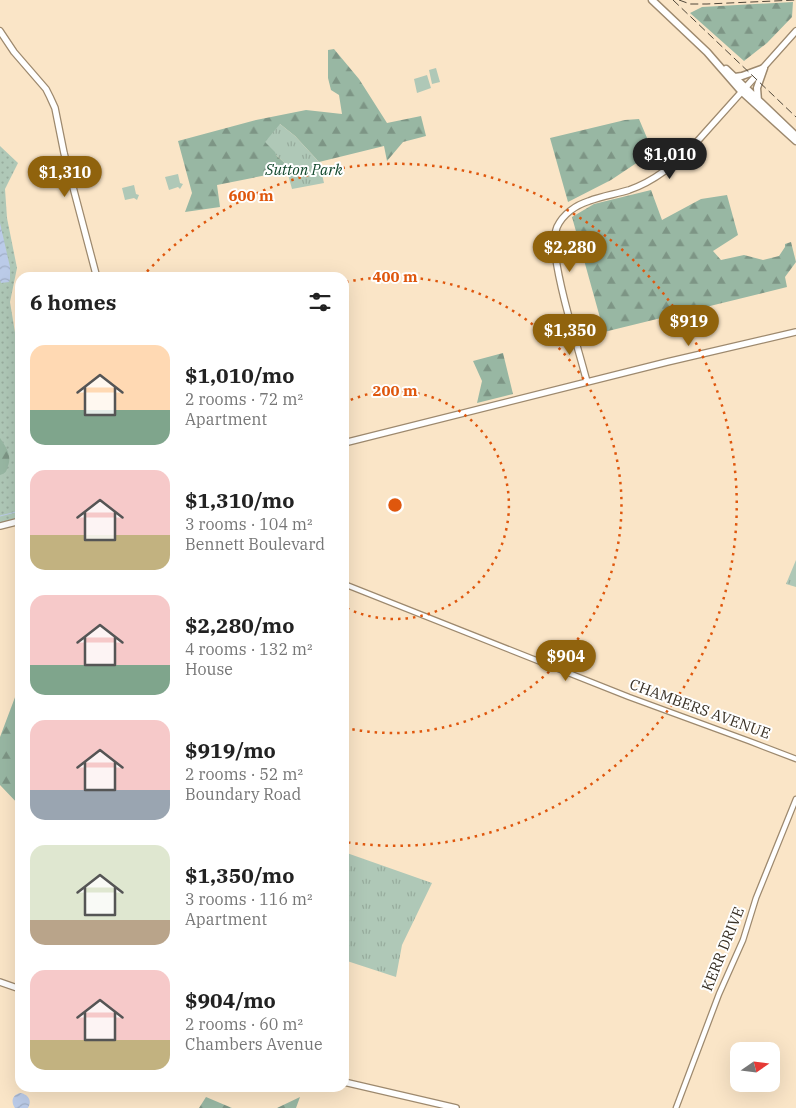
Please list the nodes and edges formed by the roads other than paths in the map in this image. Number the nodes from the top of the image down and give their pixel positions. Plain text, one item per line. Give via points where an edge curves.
1 (652, 0) edge
2 (0, 31) edge
3 (796, 31) edge
4 (707, 52) junction
5 (764, 68) junction
6 (735, 77) junction
7 (743, 89) junction
8 (758, 101) junction
9 (796, 136) edge
10 (796, 141) edge
11 (94, 272) edge
12 (796, 332) edge
13 (587, 382) junction
14 (349, 442) edge
15 (15, 522) edge
16 (0, 526) edge
17 (349, 586) edge
18 (796, 759) edge
19 (796, 799) edge
20 (0, 982) edge
21 (15, 988) edge
22 (349, 1083) edge
23 (456, 1108) edge
24 (676, 1108) edge

1 - 4 highway
2 - 11 main road via 50,97
3 - 5 main road
4 - 6 highway
4 - 7 highway
5 - 6 highway
5 - 7 main road
5 - 8 highway via 757,88
6 - 7 highway
7 - 8 highway
7 - 10 highway
7 - 13 main road via 694,145 666,170 639,186 578,205 558,226 555,252
8 - 9 highway
12 - 13 main road
13 - 14 main road
15 - 16 main road
17 - 18 street, CHAMBERS AVENUE
19 - 24 street, KERR DRIVE
20 - 21 main road
22 - 23 main road

